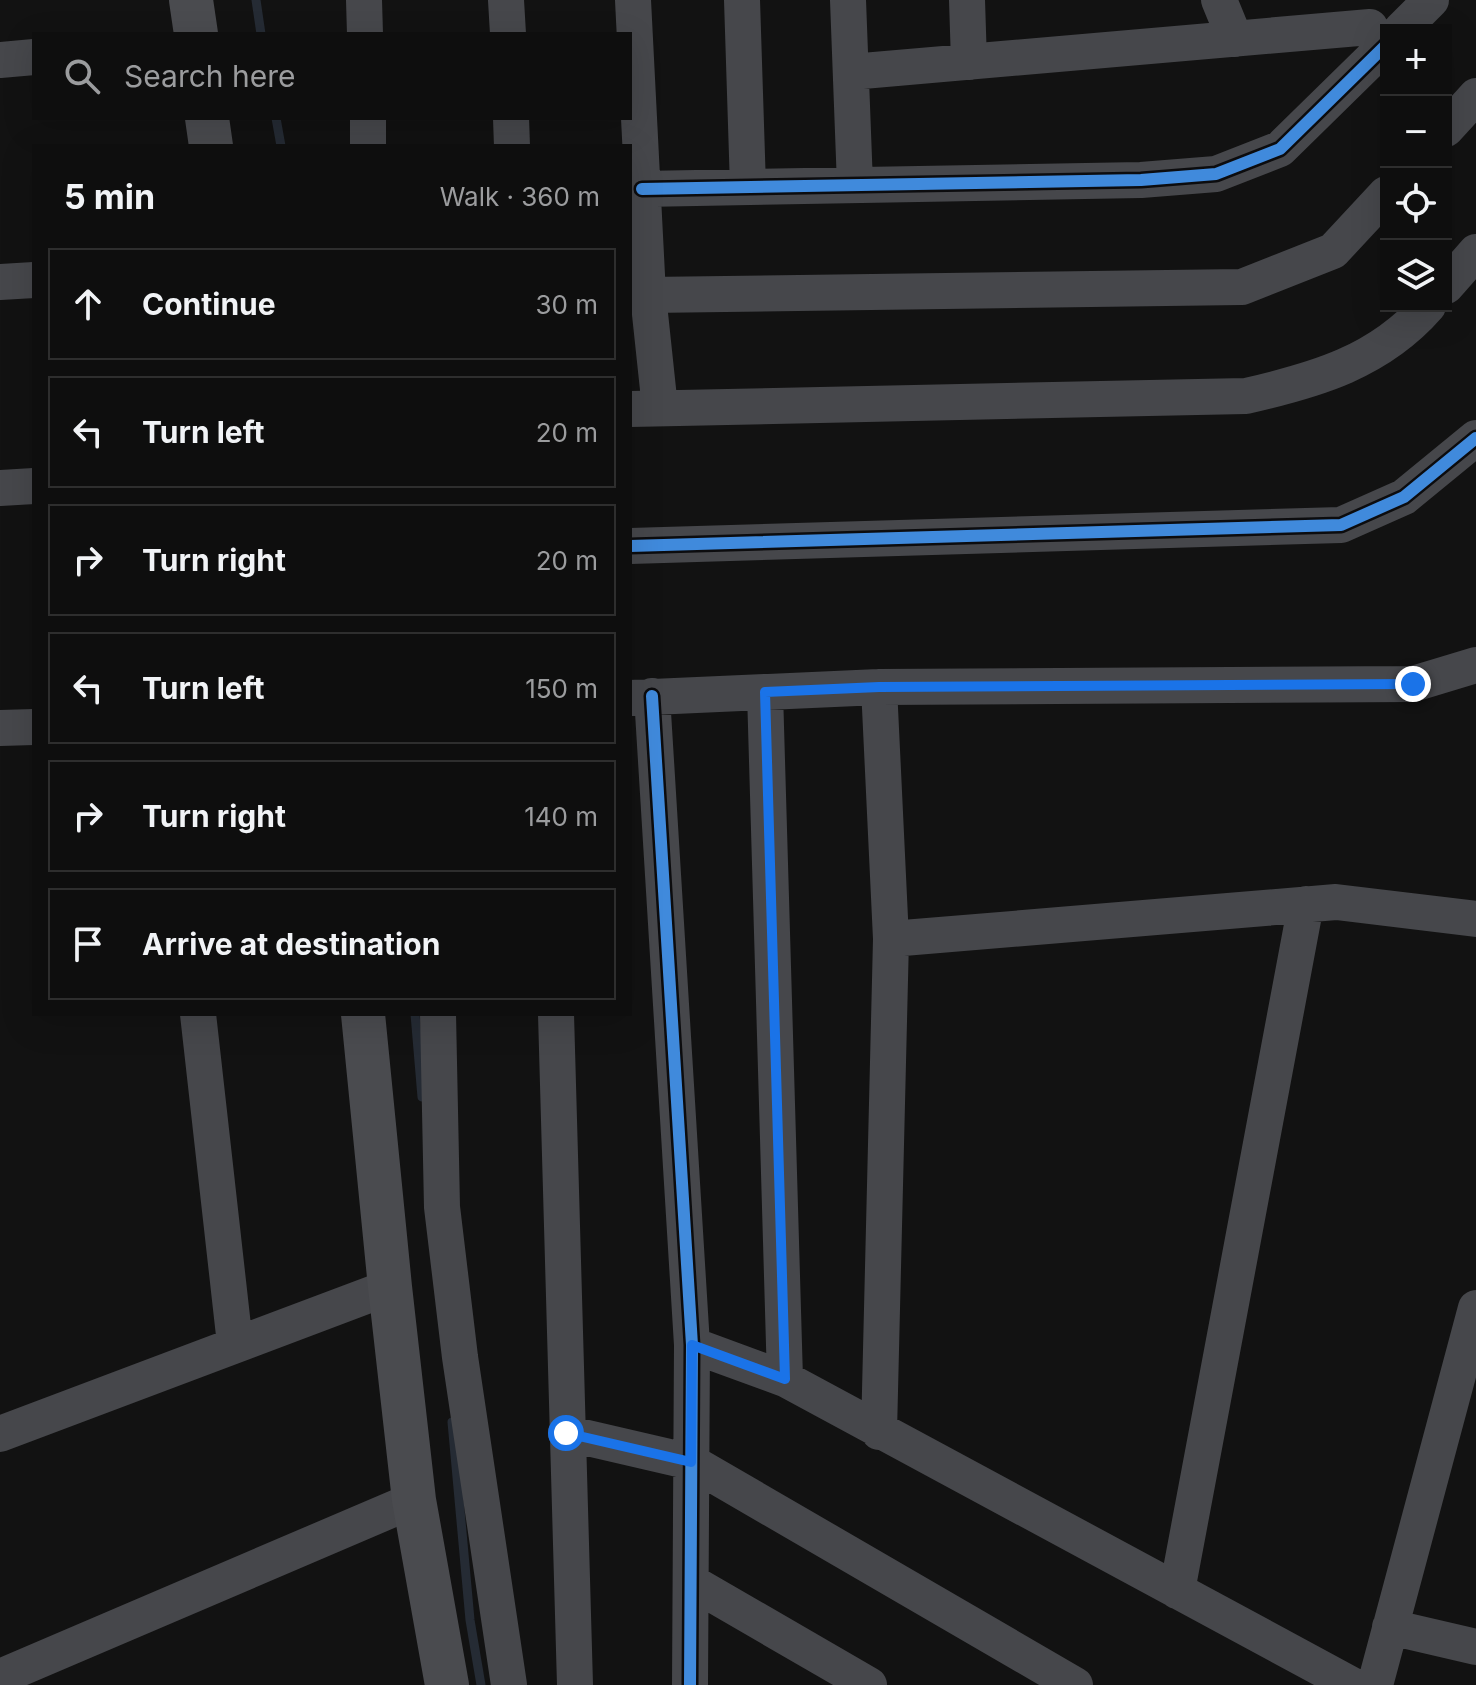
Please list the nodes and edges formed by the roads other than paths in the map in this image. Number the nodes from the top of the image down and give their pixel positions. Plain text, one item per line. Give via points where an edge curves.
1 (191, 0) edge
2 (364, 0) edge
3 (506, 0) edge
4 (633, 0) edge
5 (742, 0) edge
6 (848, 0) edge
7 (967, 0) edge
8 (1219, 0) edge
9 (1431, 0) edge
10 (1379, 30) edge
11 (196, 32) edge
12 (365, 32) edge
13 (508, 32) edge
14 (1235, 39) junction
15 (32, 57) edge
16 (0, 60) edge
17 (969, 62) junction
18 (851, 72) junction
19 (1476, 96) edge
20 (207, 120) edge
21 (368, 120) edge
22 (511, 120) edge
23 (1452, 122) edge
24 (211, 144) edge
25 (368, 144) edge
26 (512, 144) edge
27 (855, 185) junction
28 (748, 187) junction
29 (642, 189) junction
30 (1380, 200) edge
31 (1476, 252) edge
32 (1452, 279) edge
33 (32, 280) edge
34 (0, 282) edge
35 (648, 295) junction
36 (1423, 312) edge
37 (645, 409) edge
38 (1476, 438) edge
39 (32, 486) edge
40 (0, 488) edge
41 (632, 546) edge
42 (1476, 665) edge
43 (879, 687) junction
44 (765, 692) junction
45 (641, 697) edge
46 (32, 727) edge
47 (0, 728) edge
48 (1306, 904) junction
49 (1476, 919) edge
50 (891, 939) junction
51 (198, 1016) edge
52 (363, 1016) edge
53 (438, 1016) edge
54 (556, 1016) edge
55 (390, 1287) junction
56 (1476, 1308) edge
57 (235, 1344) junction
58 (692, 1345) junction
59 (785, 1379) junction
60 (879, 1432) junction
61 (566, 1433) junction
62 (0, 1434) edge
63 (691, 1462) junction
64 (414, 1500) junction
65 (691, 1582) junction
66 (1177, 1591) junction
67 (1390, 1627) junction
68 (1476, 1647) edge
69 (0, 1677) edge
70 (447, 1685) edge
71 (509, 1685) edge
72 (575, 1685) edge
73 (690, 1685) edge
74 (869, 1685) edge
75 (1075, 1685) edge
76 (1352, 1685) edge
77 (1375, 1685) edge

1 - 11 street
2 - 12 street
3 - 13 street
4 - 29 street
5 - 28 street
6 - 18 street
7 - 17 street
8 - 14 street
9 - 10 street
10 - 14 street
10 - 27 street via 1280,149 1216,174
14 - 17 street
15 - 16 street
17 - 18 street
18 - 27 street
19 - 23 street
20 - 24 street
21 - 25 street
22 - 26 street
27 - 28 street
28 - 29 street
29 - 35 street
30 - 35 street via 1333,251 1242,287
31 - 32 street
33 - 34 street
35 - 37 street
36 - 37 street via 1409,328 1364,357 1308,382 1246,396
38 - 41 street via 1404,497 1341,525
39 - 40 street
42 - 43 street via 1413,684
43 - 44 street
43 - 50 street
44 - 45 street
44 - 59 street
45 - 58 street
46 - 47 street
48 - 49 street via 1336,902
48 - 50 street
48 - 66 street
50 - 60 street
51 - 57 street
52 - 55 street
53 - 71 street via 442,1207
54 - 61 street
55 - 57 street
55 - 64 street
56 - 67 street
57 - 62 street
58 - 59 street
58 - 63 street
59 - 60 street
60 - 66 street
61 - 63 street
61 - 72 street
63 - 65 street
63 - 75 street
64 - 69 street
64 - 70 street
65 - 73 street
65 - 74 street
66 - 76 street
67 - 68 street
67 - 77 street

